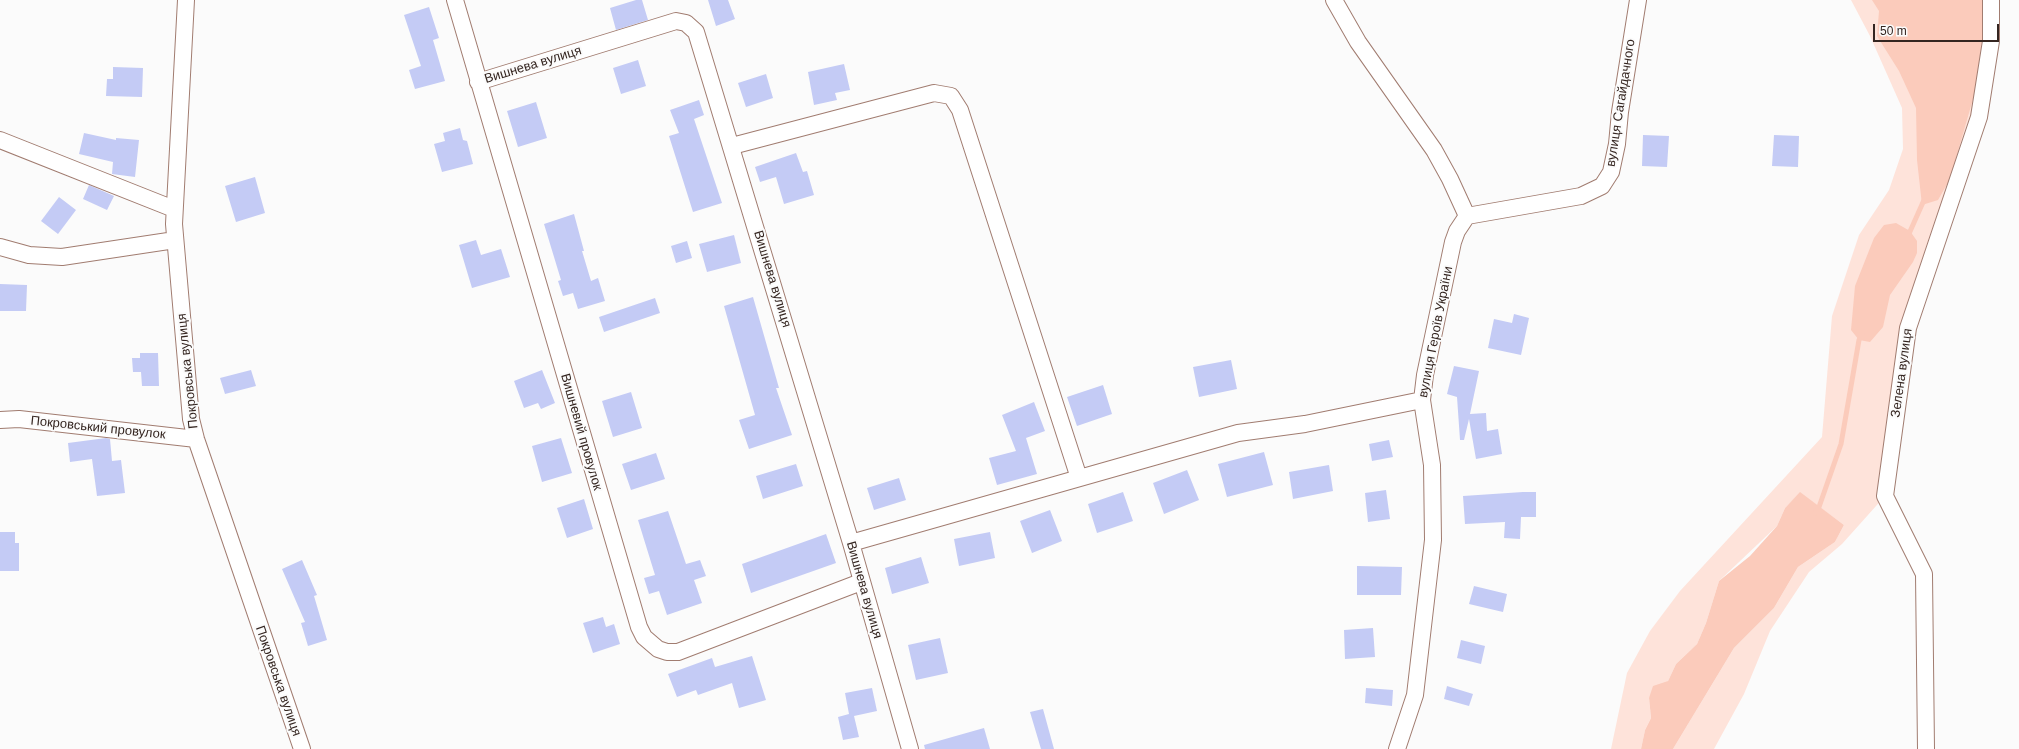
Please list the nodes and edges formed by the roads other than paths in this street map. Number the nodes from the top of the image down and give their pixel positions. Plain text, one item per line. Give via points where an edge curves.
1 (186, 0) edge
2 (455, 0) edge
3 (1334, 0) edge
4 (1638, 0) edge
5 (1991, 0) edge
6 (478, 82) junction
7 (0, 140) edge
8 (732, 146) junction
9 (174, 209) junction
10 (1467, 216) junction
11 (175, 240) junction
12 (0, 247) edge
13 (1422, 400) junction
14 (0, 420) edge
15 (196, 439) junction
16 (1079, 478) junction
17 (851, 543) junction
18 (861, 582) junction
19 (302, 749) edge
20 (910, 749) edge
21 (1397, 749) edge
22 (1926, 749) edge

1 - 9 street, Покровська вулиця
2 - 6 street, Вишневий провулок
3 - 10 street via 1354,36 1434,150
4 - 10 street, вулиця Сагайдачного via 1617,144 1611,172 1602,186 1581,196
5 - 22 street, Зелена вулиця via 1991,42 1979,117 1908,328 1885,496 1924,574
6 - 8 street, Вишнева вулиця via 676,21 686,23 696,32
6 - 18 street, Вишневий провулок via 644,637 658,649 678,652
7 - 9 street
8 - 16 street via 934,93 951,96 960,110
8 - 17 street, Вишнева вулиця
9 - 11 street, Покровська вулиця
10 - 13 street, вулиця Героїв України via 1457,230 1453,242
11 - 12 street via 62,257 29,254
11 - 15 street, Покровська вулиця via 191,419
13 - 16 street via 1306,424 1238,433
13 - 21 street, вулиця Героїв України via 1432,465 1433,540 1415,695
14 - 15 street, Покровський провулок via 19,419
15 - 19 street, Покровська вулиця
16 - 17 street
17 - 18 street, Вишнева вулиця
18 - 20 street, Вишнева вулиця

